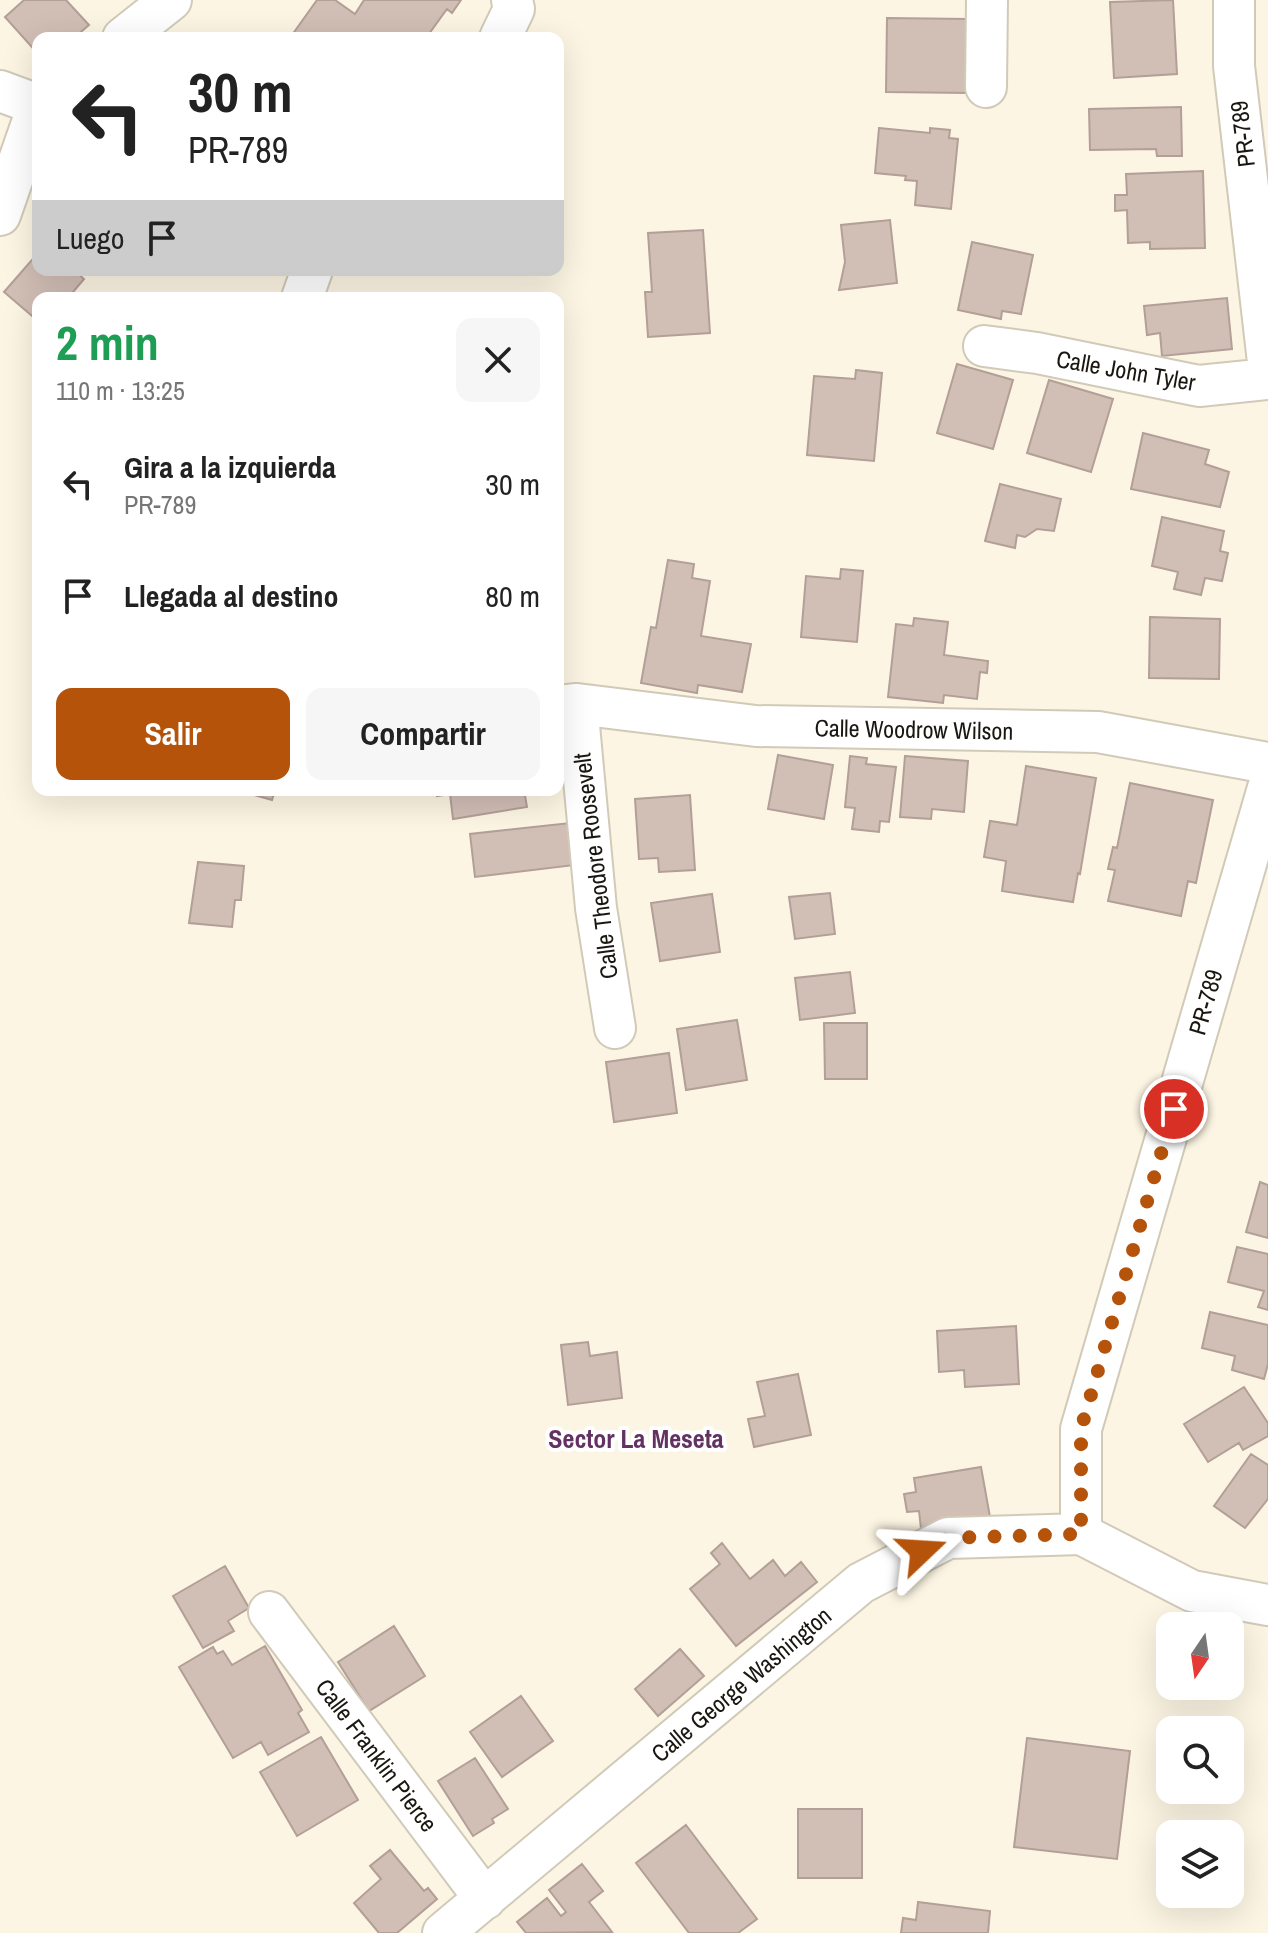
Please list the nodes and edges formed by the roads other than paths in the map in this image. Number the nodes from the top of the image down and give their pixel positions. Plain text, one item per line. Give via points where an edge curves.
1 (171, 0) edge
2 (512, 0) edge
3 (987, 0) edge
4 (1234, 0) edge
5 (131, 32) edge
6 (503, 32) edge
7 (986, 87) dead end
8 (0, 91) edge
9 (32, 104) edge
10 (32, 123) edge
11 (0, 215) edge
12 (984, 346) dead end
13 (1268, 362) edge
14 (1268, 379) edge
15 (567, 705) edge
16 (1268, 763) edge
17 (1268, 788) edge
18 (615, 1028) dead end
19 (1081, 1534) junction
20 (1268, 1605) edge
21 (269, 1612) dead end
22 (485, 1899) junction
23 (443, 1933) edge

1 - 5 street
2 - 6 street via 514,9
3 - 7 street
4 - 13 street, PR-789 / PR-789 via 1234,66
8 - 9 street
10 - 11 street
12 - 14 street, Calle John Tyler via 1199,386
15 - 16 street, Calle Woodrow Wilson via 756,726 1098,732
15 - 18 street, Calle Theodore Roosevelt
17 - 19 street, PR-789 / PR-789 via 1081,1429
19 - 20 street via 1192,1591
19 - 22 street, Calle George Washington via 948,1538 861,1583
21 - 22 street, Calle Franklin Pierce
22 - 23 street, Calle George Washington

